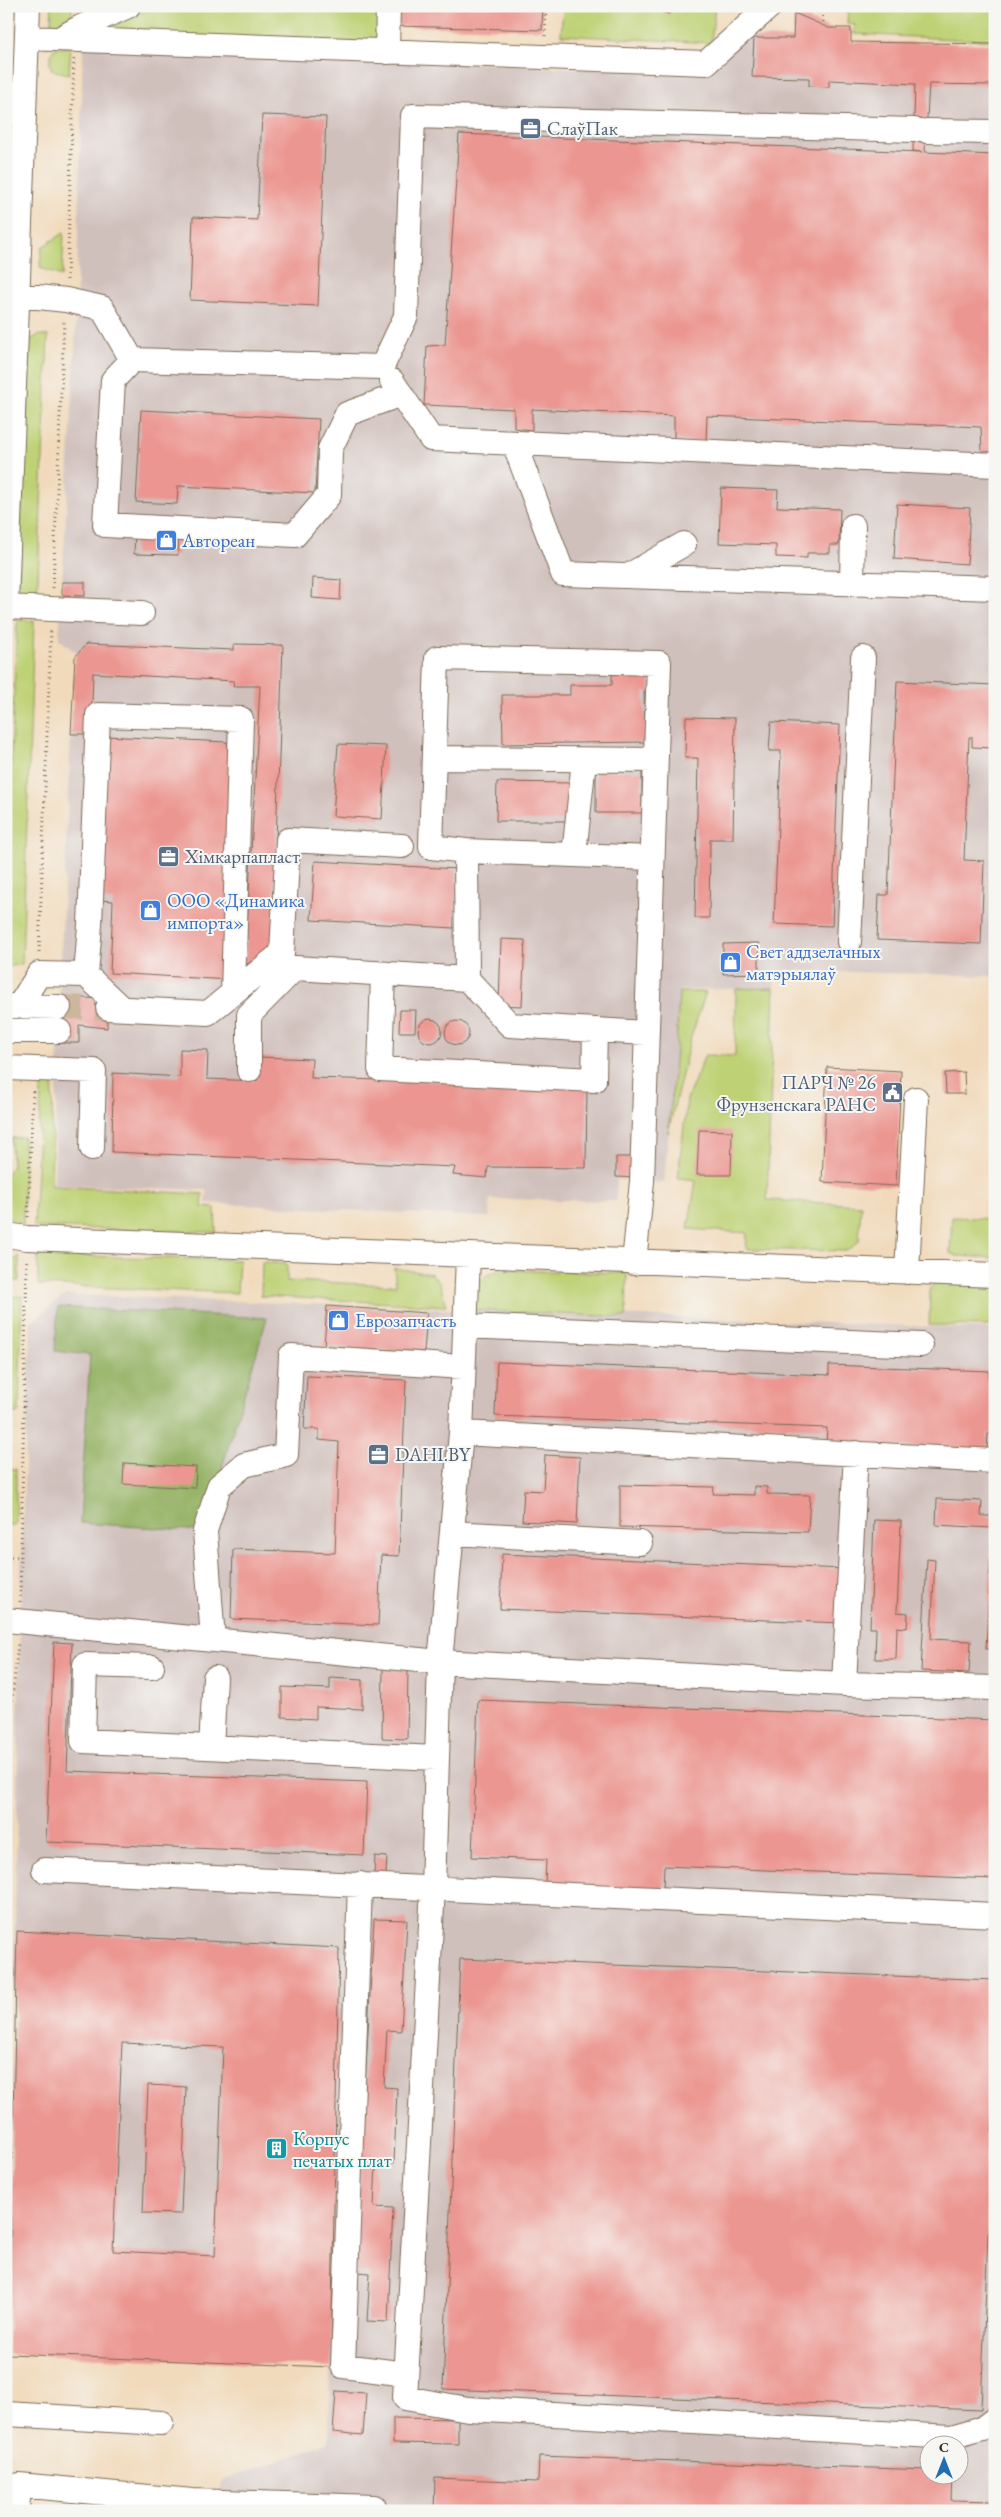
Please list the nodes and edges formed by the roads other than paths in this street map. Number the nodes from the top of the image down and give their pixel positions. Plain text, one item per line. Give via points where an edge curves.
1 (28, 6) edge
2 (128, 6) edge
3 (388, 6) edge
4 (770, 6) edge
5 (27, 38) junction
6 (67, 40) junction
7 (387, 44) junction
8 (538, 44) road end
9 (995, 132) edge
10 (19, 295) junction
11 (132, 360) junction
12 (382, 367) junction
13 (401, 394) junction
14 (10, 401) edge
15 (514, 443) junction
16 (995, 465) edge
17 (853, 526) dead end
18 (684, 544) dead end
19 (628, 576) junction
20 (852, 584) junction
21 (995, 588) edge
22 (6, 606) edge
23 (142, 613) dead end
24 (863, 658) dead end
25 (434, 758) junction
26 (584, 760) junction
27 (655, 760) junction
28 (402, 846) dead end
29 (466, 851) junction
30 (574, 855) junction
31 (651, 858) junction
32 (849, 942) dead end
33 (86, 974) junction
34 (383, 974) junction
35 (467, 980) junction
36 (233, 993) junction
37 (13, 1006) edge
38 (59, 1007) tunnel mouth
39 (595, 1030) junction
40 (6, 1031) edge
41 (59, 1031) tunnel mouth
42 (646, 1033) junction
43 (6, 1068) edge
44 (249, 1070) dead end
45 (916, 1099) dead end
46 (92, 1148) dead end
47 (17, 1236) edge
48 (468, 1256) junction
49 (634, 1263) junction
50 (907, 1272) junction
51 (995, 1275) edge
52 (465, 1326) junction
53 (921, 1344) dead end
54 (463, 1368) junction
55 (461, 1433) junction
56 (856, 1453) junction
57 (995, 1461) edge
58 (452, 1533) junction
59 (640, 1543) dead end
60 (13, 1620) edge
61 (213, 1640) junction
62 (440, 1662) junction
63 (152, 1667) dead end
64 (216, 1678) dead end
65 (844, 1684) junction
66 (995, 1688) edge
67 (211, 1747) junction
68 (436, 1758) junction
69 (44, 1870) dead end
70 (360, 1884) junction
71 (433, 1888) junction
72 (995, 1914) edge
73 (406, 2374) junction
74 (6, 2414) edge
75 (995, 2418) edge
76 (161, 2422) dead end
77 (374, 2507) dead end
78 (17, 2511) edge

1 - 5 street
2 - 6 street via 81,27
3 - 7 street
4 - 7 street via 706,63
5 - 6 street
5 - 10 street
6 - 7 street
7 - 8 street
9 - 12 street via 413,116 406,316
10 - 11 street via 102,308
10 - 14 street
11 - 12 street
11 - 13 street via 113,380 105,525 295,535 329,495 330,449 347,414
12 - 13 street
13 - 15 street via 431,439
14 - 22 street
15 - 16 street
15 - 19 street via 563,574
17 - 20 street
18 - 19 street
19 - 20 street
20 - 21 street
22 - 23 street
24 - 32 street
25 - 26 street
25 - 27 street via 438,658 659,663
25 - 29 street via 431,847
26 - 27 street
26 - 30 street
27 - 31 street
28 - 36 street via 288,840 282,953
29 - 30 street
29 - 35 street
30 - 31 street
31 - 42 street
33 - 36 street via 114,1008 208,1012
33 - 36 street via 98,715 241,718
33 - 37 street via 39,974
34 - 35 street
34 - 39 street via 380,1069 594,1080
34 - 44 street via 295,968 249,1015
35 - 39 street via 510,1025
37 - 38 street
39 - 42 street
40 - 41 street
42 - 49 street via 641,1198
43 - 46 street via 94,1071
45 - 50 street
47 - 48 street
48 - 49 street
48 - 52 street
49 - 50 street
50 - 51 street
52 - 53 street
52 - 54 street
54 - 55 street
54 - 61 street via 291,1356 286,1455 244,1466 219,1486 205,1531
55 - 56 street
55 - 58 street
56 - 57 street
56 - 65 street
58 - 59 street
58 - 62 street
60 - 61 street
61 - 62 street
62 - 65 street
62 - 68 street
63 - 67 street via 85,1665 83,1741
64 - 67 street
65 - 66 street
67 - 68 street
68 - 71 street
69 - 70 street
70 - 71 street
70 - 73 street via 343,2366
71 - 72 street
71 - 73 street
73 - 75 street via 404,2398 468,2409 951,2437 983,2428
74 - 76 street
77 - 78 street via 192,2500 19,2485

